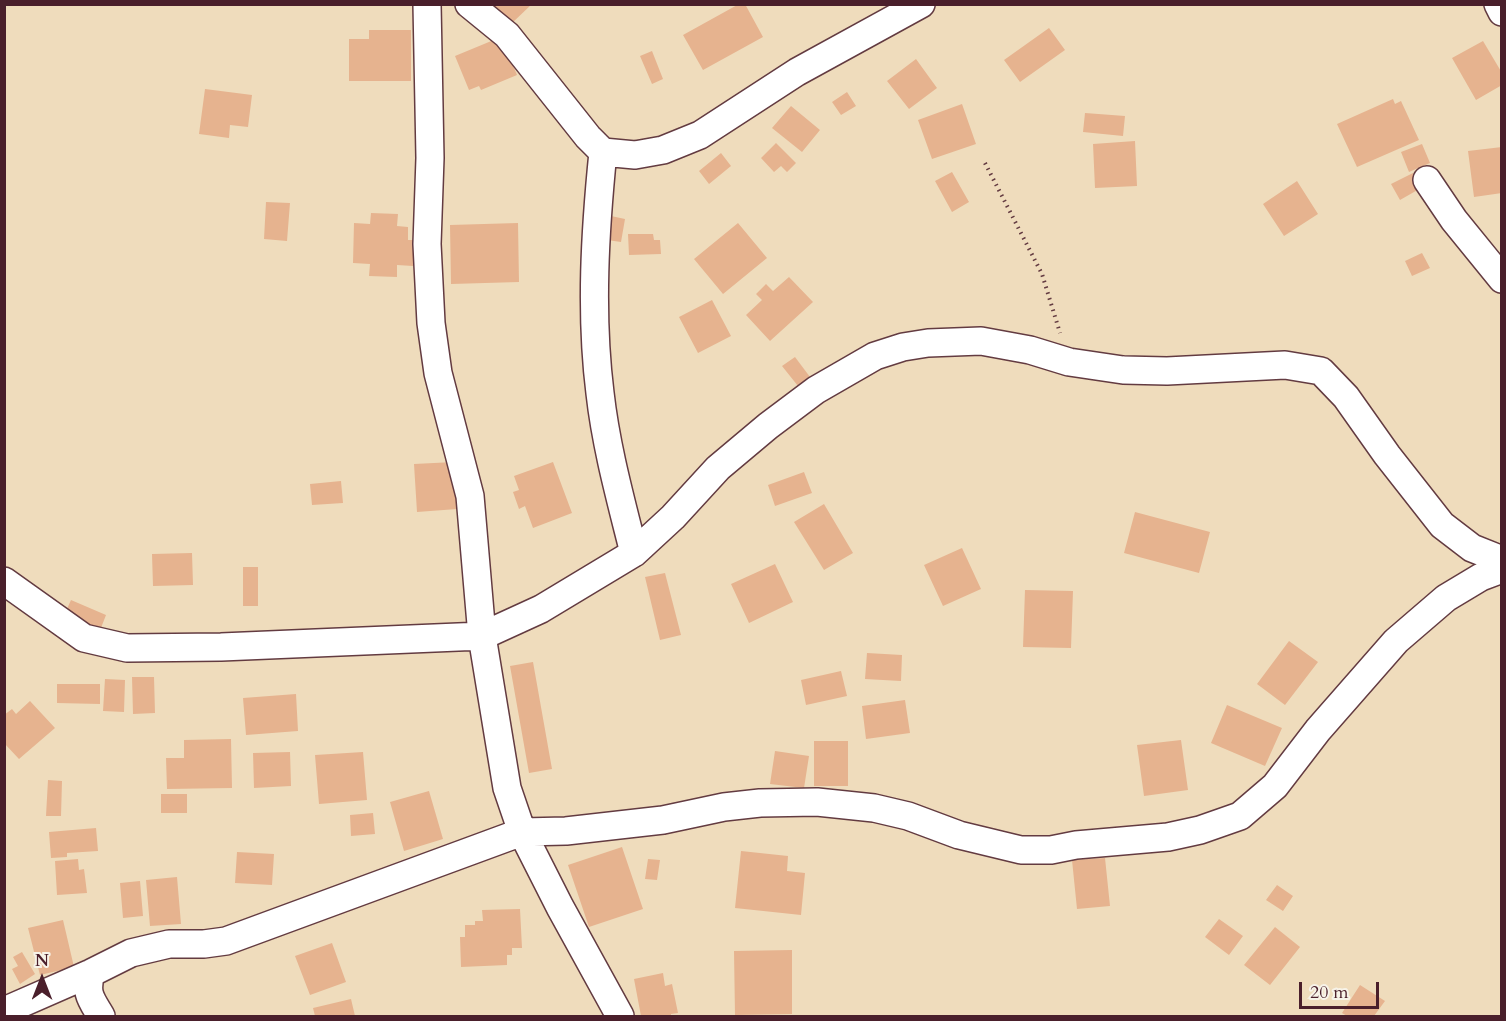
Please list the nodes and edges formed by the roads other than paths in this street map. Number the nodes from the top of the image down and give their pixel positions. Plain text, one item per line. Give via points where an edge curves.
1 (427, 4) edge
2 (469, 4) edge
3 (921, 4) edge
4 (1498, 4) edge
5 (1502, 12) edge
6 (603, 152) junction
7 (1427, 180) dead end
8 (1502, 279) edge
9 (634, 553) junction
10 (1502, 560) edge
11 (1502, 569) edge
12 (4, 581) edge
13 (482, 636) junction
14 (522, 832) junction
15 (92, 973) junction
16 (4, 1011) edge
17 (101, 1017) edge
18 (620, 1017) edge

1 - 13 street via 431,324 438,373 470,496
2 - 6 street via 507,35
3 - 6 street via 797,72 700,135 663,150 635,155
4 - 5 street
6 - 9 street via 597,223 597,367
7 - 8 street
9 - 10 street via 718,468 816,390 875,356 903,347 981,342 1123,370 1285,365 1321,371 1346,397 1442,525 1472,548
9 - 13 street via 541,609
11 - 14 street via 1446,598 1396,641 1317,730 1275,786 1240,816 1200,830 1168,837 1021,850 874,808 817,802 759,803 663,820
12 - 13 street via 84,638 127,648
13 - 14 street via 507,788
14 - 15 street via 250,934 226,941 169,944 131,953
14 - 18 street
15 - 16 street
15 - 17 street via 88,995

